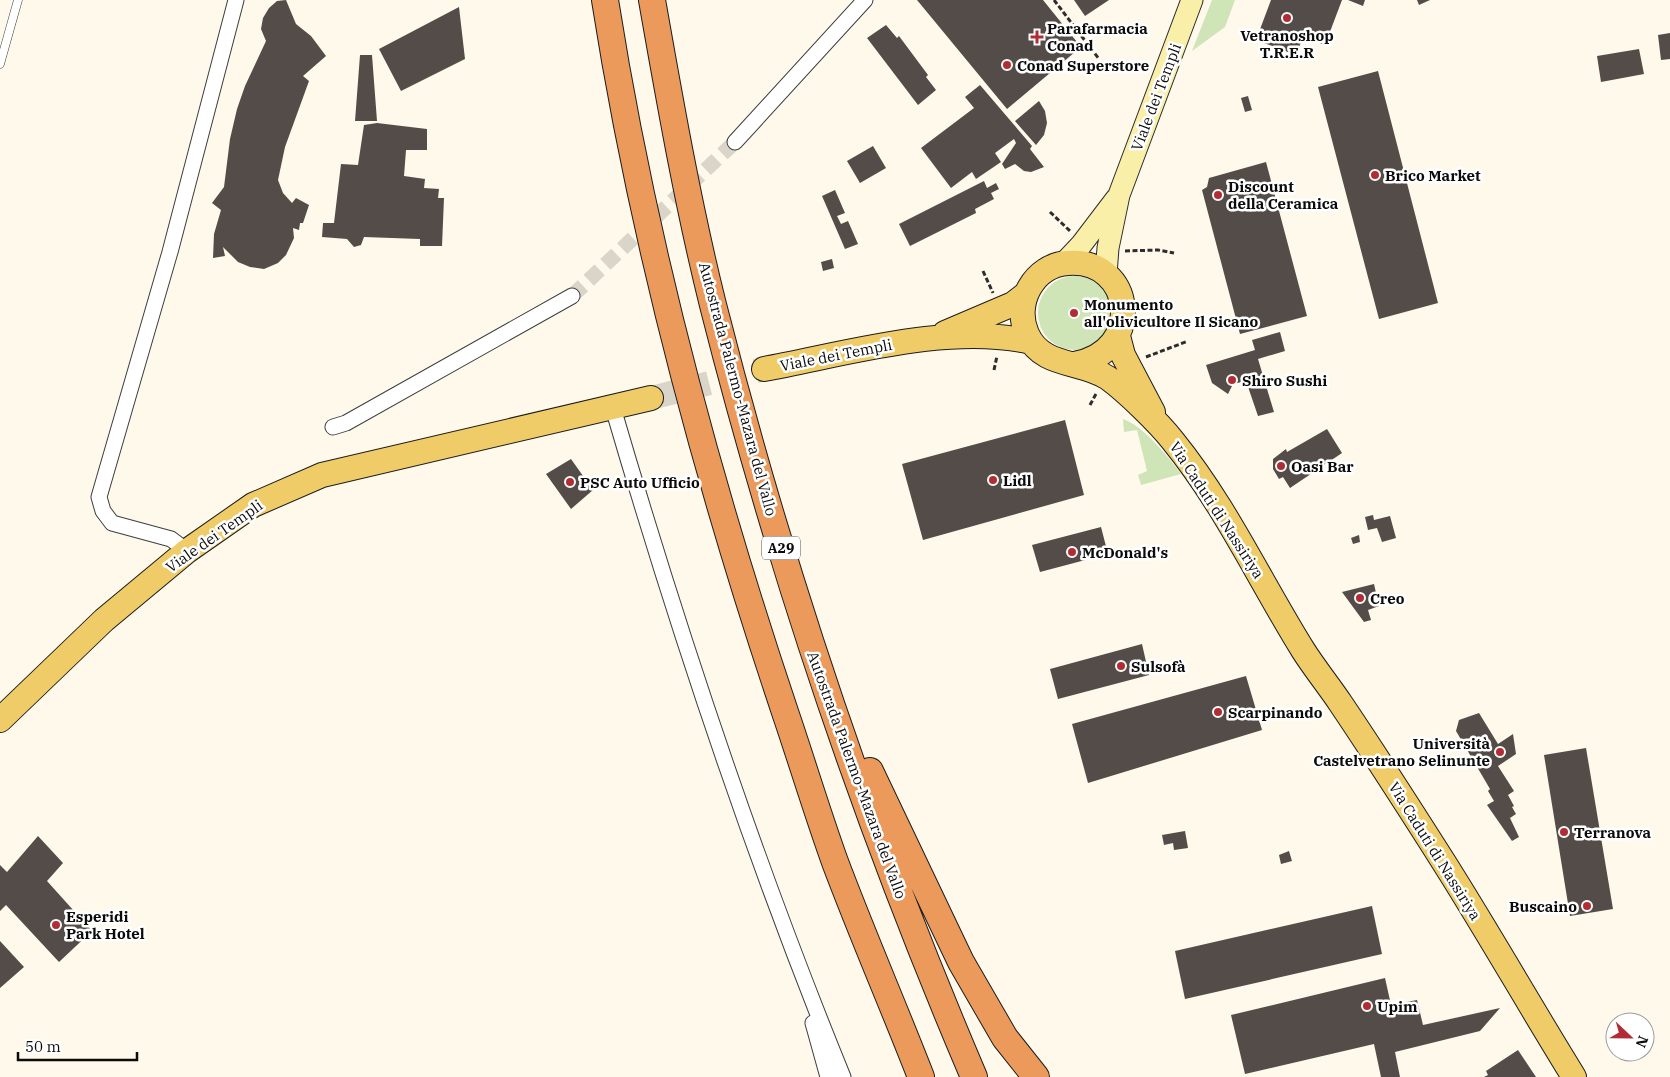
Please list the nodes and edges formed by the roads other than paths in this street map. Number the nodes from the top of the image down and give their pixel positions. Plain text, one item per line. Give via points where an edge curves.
1 (18, 0) edge
2 (236, 0) edge
3 (604, 0) edge
4 (652, 0) edge
5 (865, 0) edge
6 (1192, 0) edge
7 (0, 64) edge
8 (736, 142) tunnel mouth
9 (1119, 195) junction
10 (1064, 263) junction
11 (1106, 274) junction
12 (1026, 294) junction
13 (572, 296) tunnel mouth
14 (937, 336) junction
15 (1118, 336) junction
16 (1031, 342) junction
17 (1074, 364) junction
18 (764, 369) tunnel mouth
19 (652, 398) tunnel mouth
20 (613, 408) junction
21 (333, 427) dead end
22 (1161, 427) junction
23 (769, 510) junction
24 (187, 551) junction
25 (0, 720) edge
26 (800, 971) junction
27 (828, 1077) edge
28 (844, 1077) edge
29 (921, 1077) edge
30 (974, 1077) edge
31 (1036, 1077) edge
32 (1574, 1077) edge

1 - 7 lane
2 - 24 street via 170,252 99,497 103,511 112,523 171,539
3 - 29 highway via 634,158 676,349 712,482 757,630 835,861
4 - 23 highway, Autostrada Palermo-Mazara del Vallo / A29 via 671,111 713,304
5 - 8 street
6 - 9 main road, Viale dei Templi
9 - 10 main road
9 - 11 main road
10 - 11 main road via 1079,262
10 - 12 main road via 1041,273
11 - 15 main road via 1117,287 1123,303 1123,320
12 - 14 main road via 1012,304
12 - 16 main road via 1022,319
13 - 21 street via 346,423
14 - 16 main road via 998,336
14 - 18 main road, Viale dei Templi
15 - 17 main road via 1100,356
15 - 22 main road via 1123,355
16 - 17 main road via 1042,354 1057,362
17 - 22 main road via 1108,378
19 - 20 main road, Viale dei Templi
20 - 24 main road, Viale dei Templi via 322,475 253,505
20 - 26 street via 693,665
22 - 32 main road, Via Caduti di Nassiriya via 1237,535 1304,651 1443,862
23 - 30 highway, Autostrada Palermo-Mazara del Vallo / A29 via 839,731 925,963
23 - 31 highway via 788,546 850,728 961,962 1005,1038
24 - 25 main road, Viale dei Templi via 104,620
26 - 27 street
26 - 28 street

